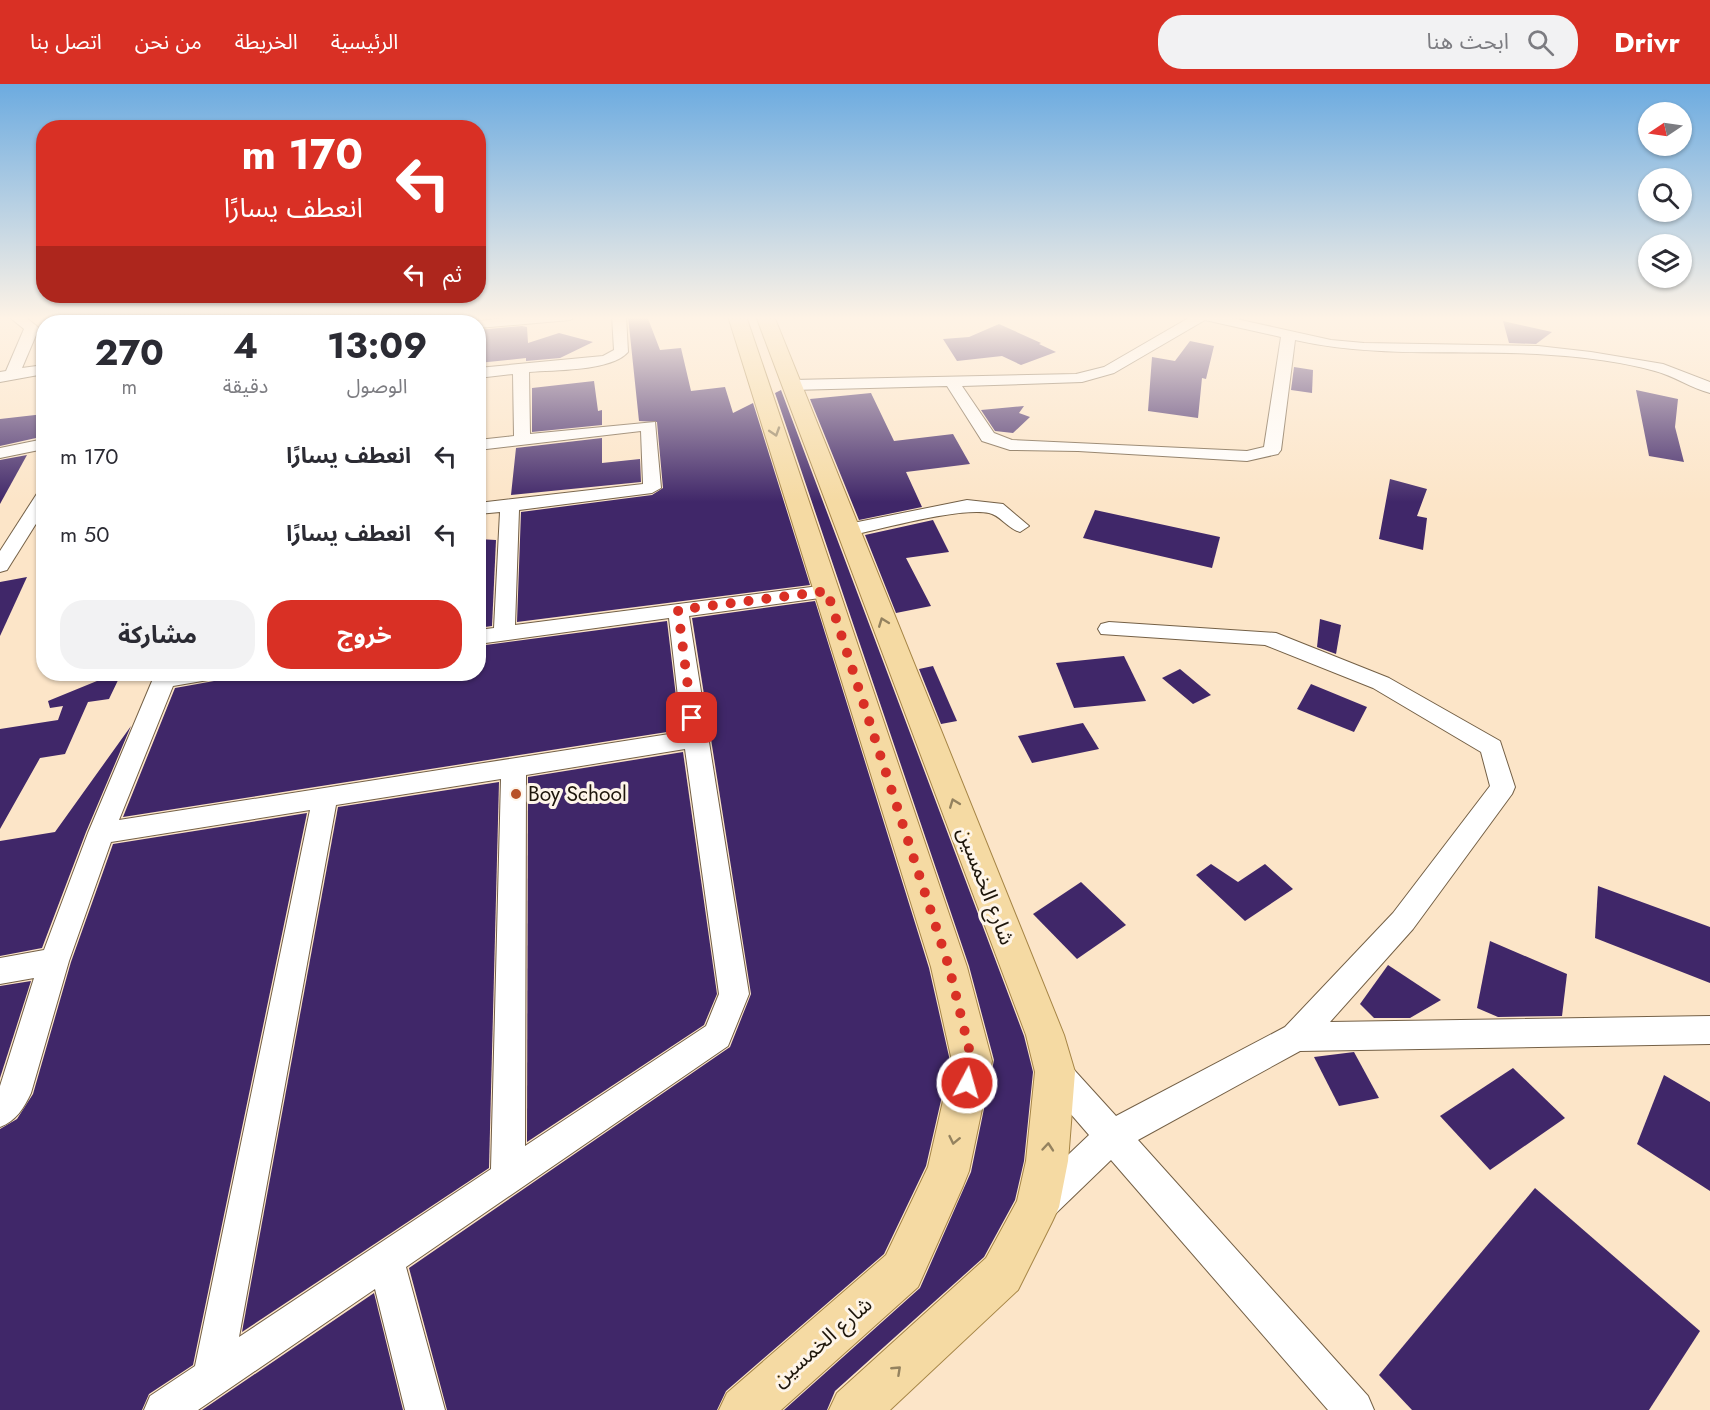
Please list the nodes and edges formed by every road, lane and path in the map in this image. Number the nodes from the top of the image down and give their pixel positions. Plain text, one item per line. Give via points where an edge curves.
1 (521, 378) edge
2 (757, 378) edge
3 (789, 378) edge
4 (1081, 378) edge
5 (1283, 378) edge
6 (1685, 378) edge
7 (952, 382) junction
8 (792, 385) junction
9 (1710, 388) edge
10 (522, 440) junction
11 (486, 444) edge
12 (36, 446) edge
13 (0, 453) edge
14 (510, 506) junction
15 (486, 508) edge
16 (36, 509) edge
17 (1020, 526) dead end
18 (848, 530) junction
19 (0, 566) edge
20 (827, 591) junction
21 (678, 610) junction
22 (1109, 629) dead end
23 (504, 634) junction
24 (486, 636) edge
25 (163, 681) edge
26 (695, 739) junction
27 (514, 767) junction
28 (325, 797) junction
29 (101, 833) junction
30 (54, 961) junction
31 (0, 971) edge
32 (1710, 1030) edge
33 (1296, 1037) junction
34 (1055, 1072) junction
35 (0, 1111) edge
36 (1113, 1136) junction
37 (507, 1178) junction
38 (1037, 1207) junction
39 (386, 1260) junction
40 (212, 1378) junction
41 (164, 1410) edge
42 (425, 1410) edge
43 (744, 1410) edge
44 (854, 1410) edge
45 (1354, 1410) edge

1 - 10 street
2 -> 20 main road, شارع الخمسين
3 - 8 main road, شارع الخمسين
4 - 7 street
5 - 7 street via 1272,450 1247,456 1010,446 988,437
6 - 9 street
7 - 8 street
8 - 18 main road, شارع الخمسين
10 - 11 street
10 - 14 street via 649,425 652,488
12 - 13 street
14 - 15 street
14 - 23 street
16 - 19 street
17 - 18 street via 996,508 967,506
34 -> 18 main road, شارع الخمسين via 1045,1035
20 - 21 street
20 -> 43 main road, شارع الخمسين via 949,967 972,1061 948,1171 902,1271
21 - 23 street
21 - 26 street
22 - 33 street via 1268,638 1382,683 1492,747 1503,787 1402,921
23 - 24 street
25 - 29 street
26 - 27 street
26 - 37 street via 734,994 717,1035
27 - 28 street
27 - 37 street
28 - 29 street
28 - 40 street
29 - 30 street
30 - 31 street
30 - 35 street via 15,1093
32 - 33 street
33 - 36 street
34 - 36 street
38 -> 34 main road, شارع الخمسين via 1047,1161
36 - 38 street
36 - 45 street
37 - 39 street
44 -> 38 main road, شارع الخمسين via 1002,1274
39 - 40 street
39 - 42 street
40 - 41 street

